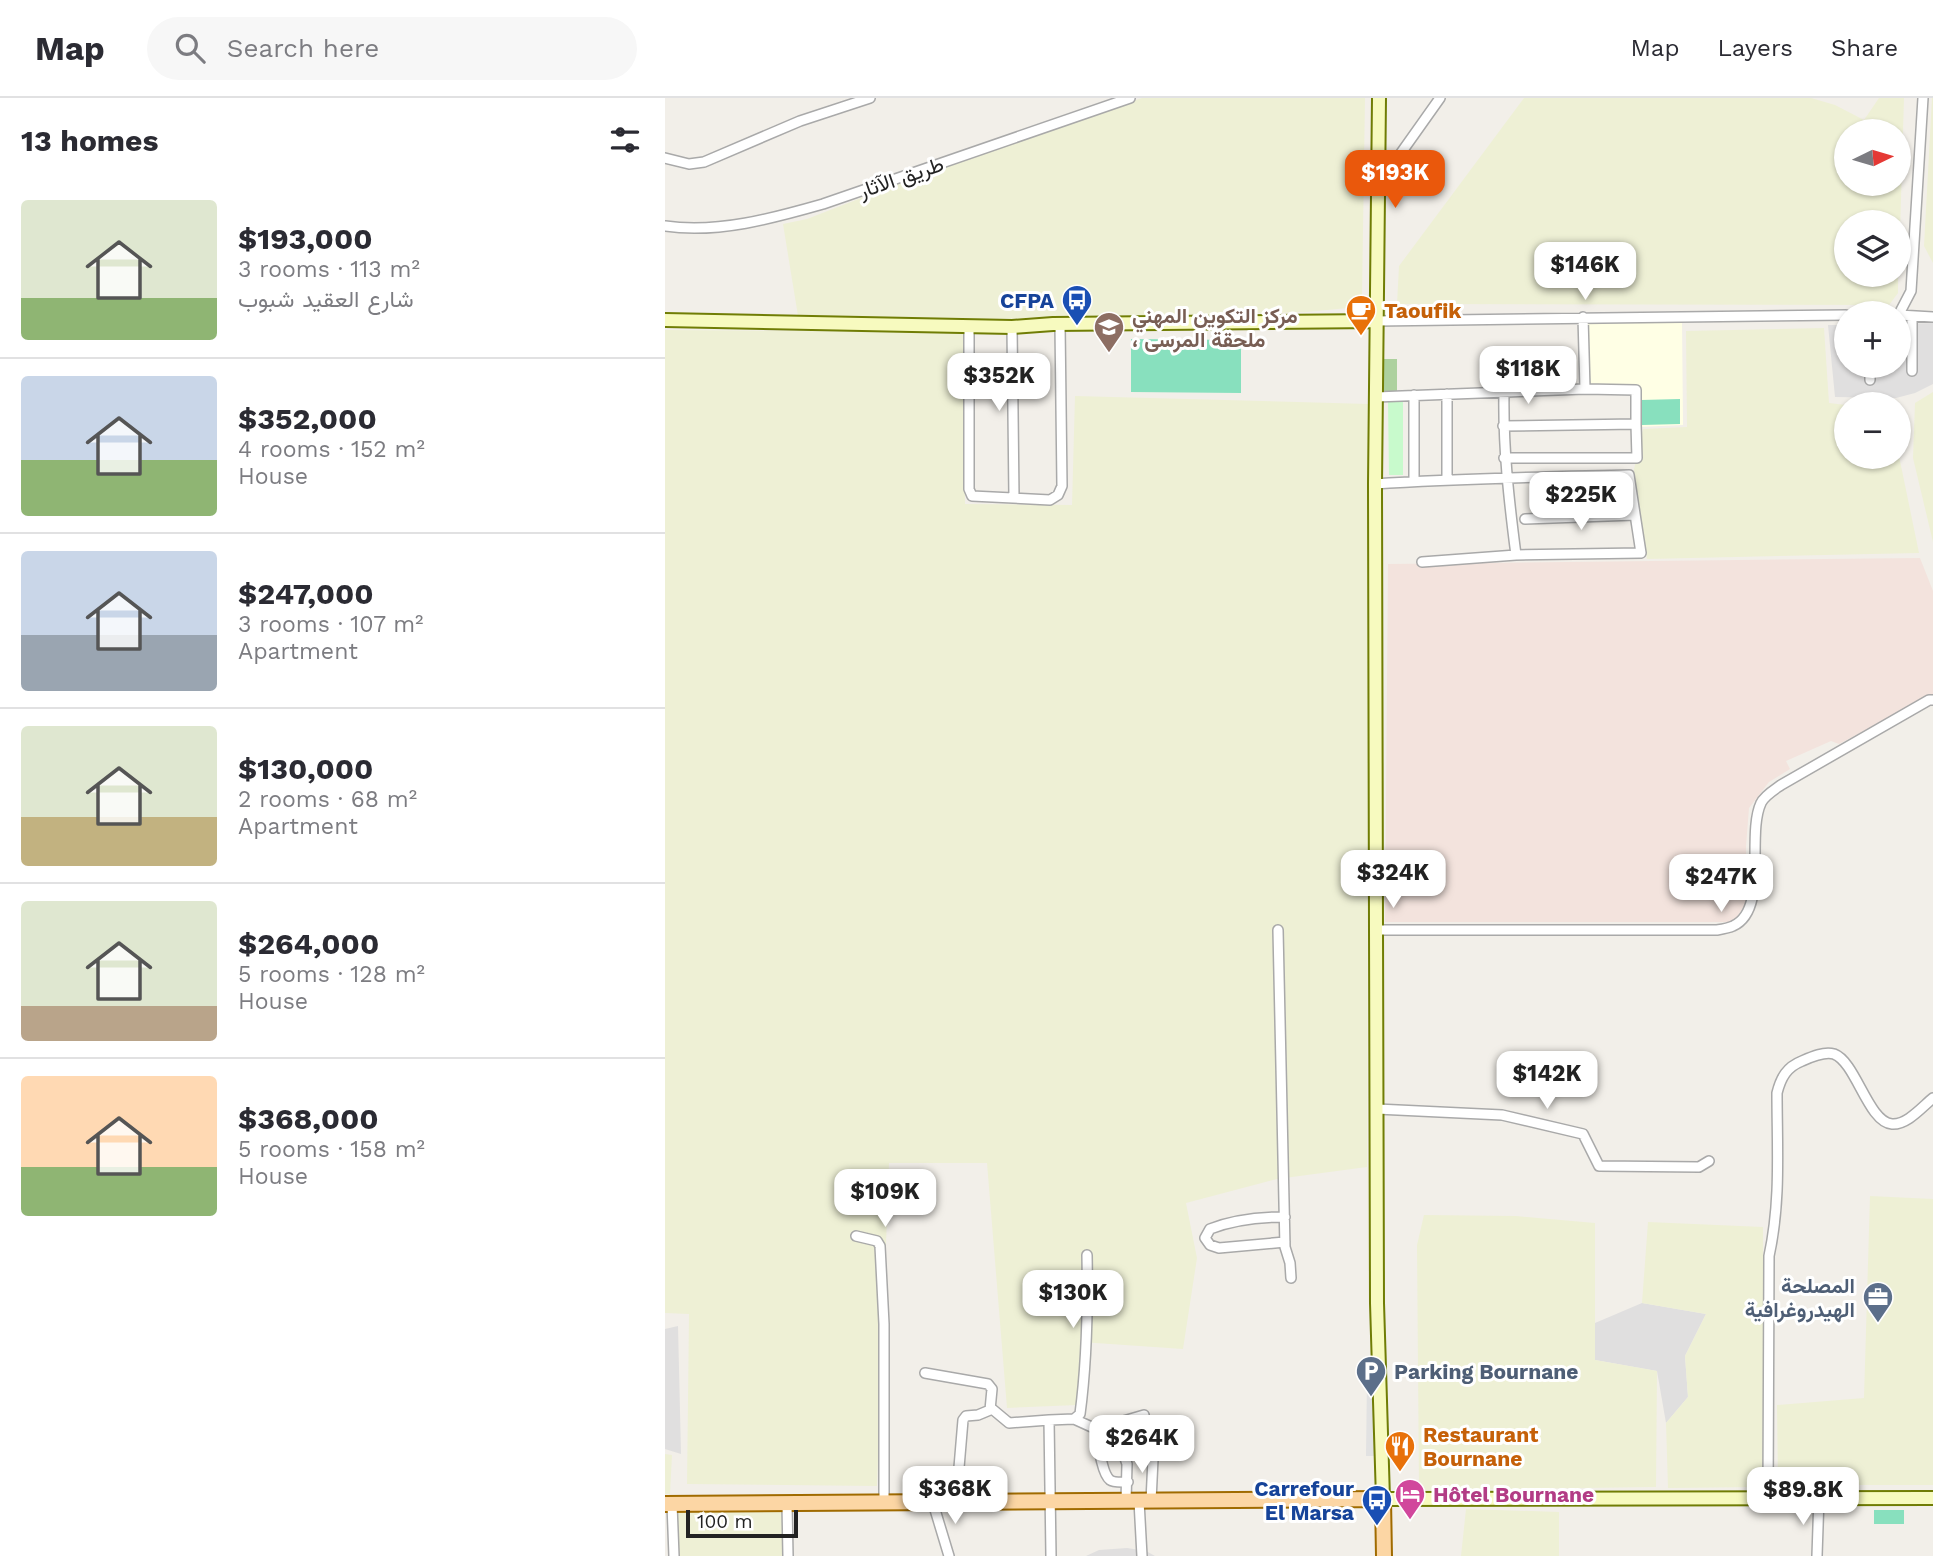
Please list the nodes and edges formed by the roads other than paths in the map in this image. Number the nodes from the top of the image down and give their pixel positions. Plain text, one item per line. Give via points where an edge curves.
1 (870, 98) edge
2 (1130, 98) edge
3 (1379, 98) edge
4 (1440, 98) edge
5 (1923, 98) edge
6 (665, 158) edge
7 (1379, 184) junction
8 (665, 226) edge
9 (1907, 301) edge
10 (1834, 315) edge
11 (1912, 316) joint
12 (1583, 317) junction
13 (1933, 317) edge
14 (665, 320) edge
15 (1376, 321) junction
16 (1060, 325) junction
17 (969, 326) junction
18 (1012, 327) junction
19 (1912, 371) dead end
20 (1585, 389) junction
21 (1504, 393) junction
22 (1447, 394) junction
23 (1414, 395) junction
24 (1376, 397) junction
25 (1636, 424) junction
26 (1503, 426) junction
27 (1504, 458) junction
28 (1507, 478) junction
29 (1447, 480) junction
30 (1414, 481) junction
31 (1375, 484) junction
32 (1014, 498) junction
33 (1635, 515) junction
34 (1525, 519) dead end
35 (1516, 555) junction
36 (1422, 562) dead end
37 (1933, 700) edge
38 (1278, 930) dead end
39 (1376, 930) junction
40 (1933, 1098) edge
41 (1377, 1109) junction
42 (1709, 1161) dead end
43 (1285, 1217) junction
44 (856, 1236) dead end
45 (1285, 1242) junction
46 (1087, 1255) dead end
47 (1291, 1278) dead end
48 (925, 1373) dead end
49 (991, 1408) junction
50 (1144, 1415) dead end
51 (1074, 1419) junction
52 (1049, 1420) junction
53 (1097, 1429) junction
54 (1123, 1452) dead end
55 (1153, 1459) dead end
56 (1128, 1482) junction
57 (1819, 1497) junction
58 (1768, 1498) junction
59 (1933, 1498) edge
60 (1383, 1499) junction
61 (1139, 1501) junction
62 (1052, 1502) junction
63 (933, 1503) junction
64 (956, 1503) junction
65 (668, 1504) edge
66 (787, 1504) junction
67 (884, 1504) junction
68 (674, 1556) edge
69 (788, 1556) edge
70 (949, 1556) edge
71 (1051, 1556) edge
72 (1142, 1556) edge
73 (1384, 1556) edge
74 (1817, 1556) edge

1 - 6 street via 800,121 704,162 689,164
2 - 8 street, طريق الآثار via 823,204 707,227
3 - 7 main road
4 - 7 street
5 - 9 street via 1912,291
7 - 15 main road
10 - 12 street
11 - 13 street
11 - 19 street
12 - 15 street
12 - 20 street
14 - 17 main road
15 - 16 main road
15 - 24 main road
16 - 18 main road
16 - 32 street via 1062,486 1049,500
17 - 18 main road
17 - 32 street via 969,489 975,497
18 - 32 street
20 - 21 street
20 - 25 street via 1636,390
21 - 22 street
21 - 26 street
22 - 23 street
22 - 29 street
23 - 24 street
23 - 30 street
24 - 31 main road
25 - 26 street
25 - 27 street via 1637,458
26 - 27 street
27 - 28 street
28 - 29 street
28 - 33 street via 1629,475
28 - 35 street
29 - 30 street
30 - 31 street
31 - 39 main road
33 - 34 street
33 - 35 street via 1641,554
35 - 36 street
37 - 39 street via 1761,800 1753,844 1752,903 1735,925 1717,930
38 - 43 street
39 - 41 main road
40 - 58 street via 1904,1121 1887,1122 1832,1053 1796,1063 1780,1080 1778,1182 1768,1280
41 - 42 street via 1502,1115 1583,1134 1599,1167 1699,1167
41 - 60 main road
43 - 45 street
43 - 45 street via 1219,1226 1205,1237 1219,1248
44 - 67 street via 880,1246
45 - 47 street
46 - 51 street via 1088,1333 1080,1414
48 - 49 street via 988,1384
49 - 52 street via 1009,1423
49 - 64 street via 963,1420
50 - 53 street
51 - 52 street
51 - 53 street
52 - 62 street
53 - 56 street via 1109,1479
54 - 56 street
55 - 61 street
56 - 61 street
57 - 58 main road
57 - 59 main road
57 - 74 street
58 - 60 main road
60 - 61 main road
60 - 73 main road
61 - 62 main road
61 - 72 street
62 - 64 main road
62 - 71 street
63 - 64 main road
63 - 67 main road
63 - 70 street
65 - 66 main road
65 - 68 street
66 - 67 main road
66 - 69 street

